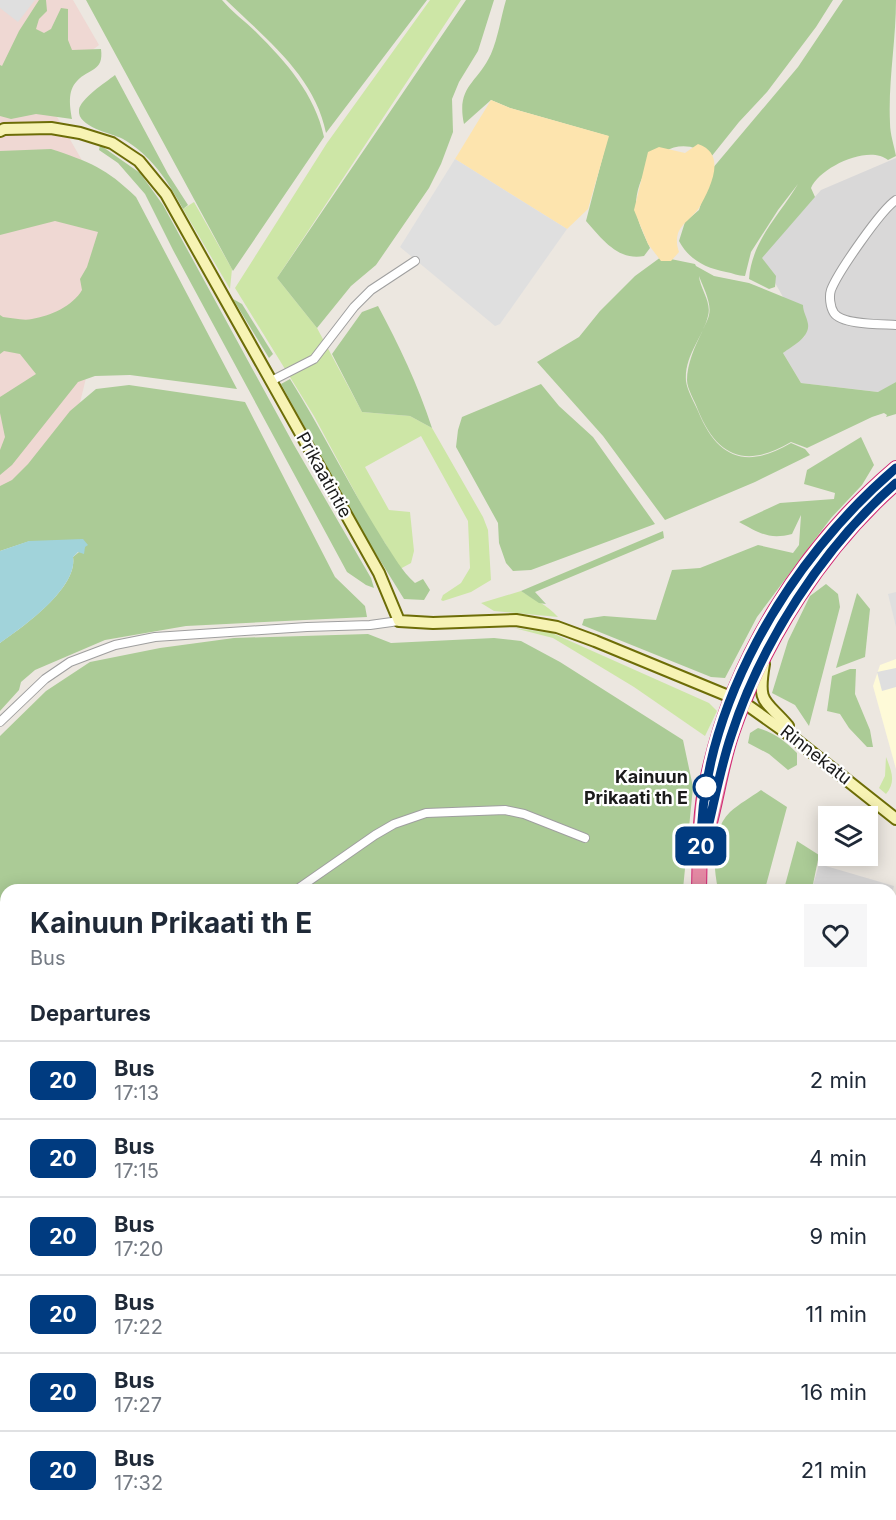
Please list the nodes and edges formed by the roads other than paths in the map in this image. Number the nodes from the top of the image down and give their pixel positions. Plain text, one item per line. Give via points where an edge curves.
1 (0, 132) edge
2 (896, 200) edge
3 (416, 261) dead end
4 (896, 324) edge
5 (271, 381) junction
6 (896, 468) edge
7 (896, 483) edge
8 (399, 621) junction
9 (766, 653) junction
10 (738, 700) junction
11 (0, 722) edge
12 (795, 739) junction
13 (896, 819) edge
14 (585, 838) dead end
15 (305, 884) edge
16 (699, 884) edge

1 - 5 street, Prikaatintie via 51,128 80,133 112,143 139,161 166,194
2 - 4 street via 880,215 830,291 833,312 842,319
3 - 5 street via 371,290 314,359
5 - 8 street, Prikaatintie via 378,572
6 - 10 highway via 856,505 821,546 772,615 757,641
7 - 9 highway via 864,514 815,574
8 - 10 street via 516,620 557,627
8 - 11 street via 155,637 115,645 70,662
9 - 10 highway
9 - 12 street via 763,696
10 - 12 street, Rinnekatu
10 - 16 highway via 719,735 706,782
12 - 13 street, Rinnekatu
14 - 15 street via 505,810 426,813 375,835

